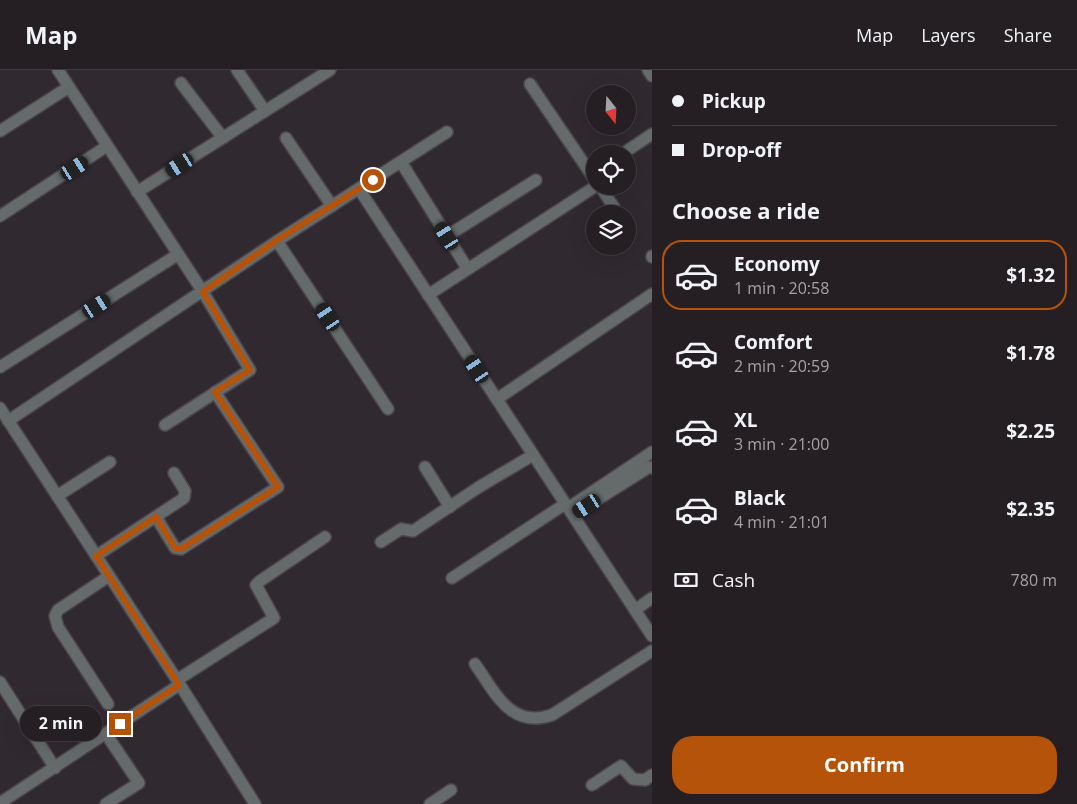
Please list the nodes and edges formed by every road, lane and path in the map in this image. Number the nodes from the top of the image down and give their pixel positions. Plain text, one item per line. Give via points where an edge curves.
1 (58, 70) edge
2 (237, 70) edge
3 (330, 70) edge
4 (648, 70) edge
5 (311, 75) edge
6 (652, 76) edge
7 (182, 83) dead end
8 (530, 84) dead end
9 (69, 87) junction
10 (265, 111) junction
11 (0, 131) edge
12 (447, 132) dead end
13 (652, 134) edge
14 (223, 138) junction
15 (286, 138) dead end
16 (636, 145) edge
17 (107, 146) junction
18 (401, 162) junction
19 (586, 167) edge
20 (536, 180) dead end
21 (359, 189) junction
22 (137, 192) junction
23 (586, 194) edge
24 (332, 206) junction
25 (0, 216) edge
26 (447, 236) junction
27 (277, 240) junction
28 (177, 255) junction
29 (467, 268) junction
30 (203, 292) junction
31 (428, 294) junction
32 (652, 294) edge
33 (0, 368) edge
34 (215, 392) junction
35 (497, 399) junction
36 (0, 408) edge
37 (388, 409) dead end
38 (8, 421) junction
39 (165, 425) dead end
40 (652, 452) edge
41 (532, 455) junction
42 (110, 462) dead end
43 (425, 467) dead end
44 (652, 468) edge
45 (174, 473) dead end
46 (57, 496) junction
47 (450, 506) junction
48 (568, 509) junction
49 (156, 517) junction
50 (325, 537) dead end
51 (381, 542) dead end
52 (96, 556) junction
53 (109, 576) junction
54 (452, 578) dead end
55 (652, 598) edge
56 (635, 610) junction
57 (652, 636) edge
58 (652, 651) edge
59 (475, 664) dead end
60 (0, 682) edge
61 (178, 682) junction
62 (108, 704) dead end
63 (106, 734) junction
64 (55, 768) junction
65 (652, 776) edge
66 (592, 785) dead end
67 (451, 790) dead end
68 (0, 803) edge
69 (106, 804) edge
70 (255, 804) edge
71 (430, 804) edge

1 - 9 street
2 - 10 street
3 - 5 street
4 - 6 street
5 - 10 street
7 - 14 street
8 - 19 street
9 - 11 street
9 - 17 street
10 - 14 street
12 - 18 street
13 - 16 street
14 - 22 street
15 - 24 street
17 - 22 street
17 - 25 street
18 - 21 street
18 - 26 street
20 - 26 street
21 - 24 street
21 - 31 street
22 - 28 street
23 - 29 street
24 - 27 street
26 - 29 street
27 - 30 street
27 - 37 street
28 - 30 street
28 - 33 street
29 - 31 street
30 - 34 street via 250,370
30 - 38 street
31 - 35 street
32 - 35 street
34 - 39 street
34 - 49 street via 278,487 181,549 175,548
35 - 41 street
36 - 38 street
38 - 46 street
40 - 48 street
41 - 47 street
41 - 48 street
42 - 46 street
43 - 47 street
44 - 48 street
45 - 49 street via 185,491 184,498
46 - 52 street
47 - 51 street via 413,531 401,529
48 - 54 street
48 - 56 street
49 - 52 street
50 - 61 street via 256,585 274,618
52 - 53 street
53 - 61 street
53 - 62 street via 58,610 55,616 58,627
55 - 56 street
56 - 57 street
58 - 59 street via 543,718 514,714
60 - 64 street
61 - 63 street
61 - 70 street
63 - 64 street
63 - 69 street via 139,784
64 - 68 street
65 - 66 street via 645,780 632,779 621,766
67 - 71 street

